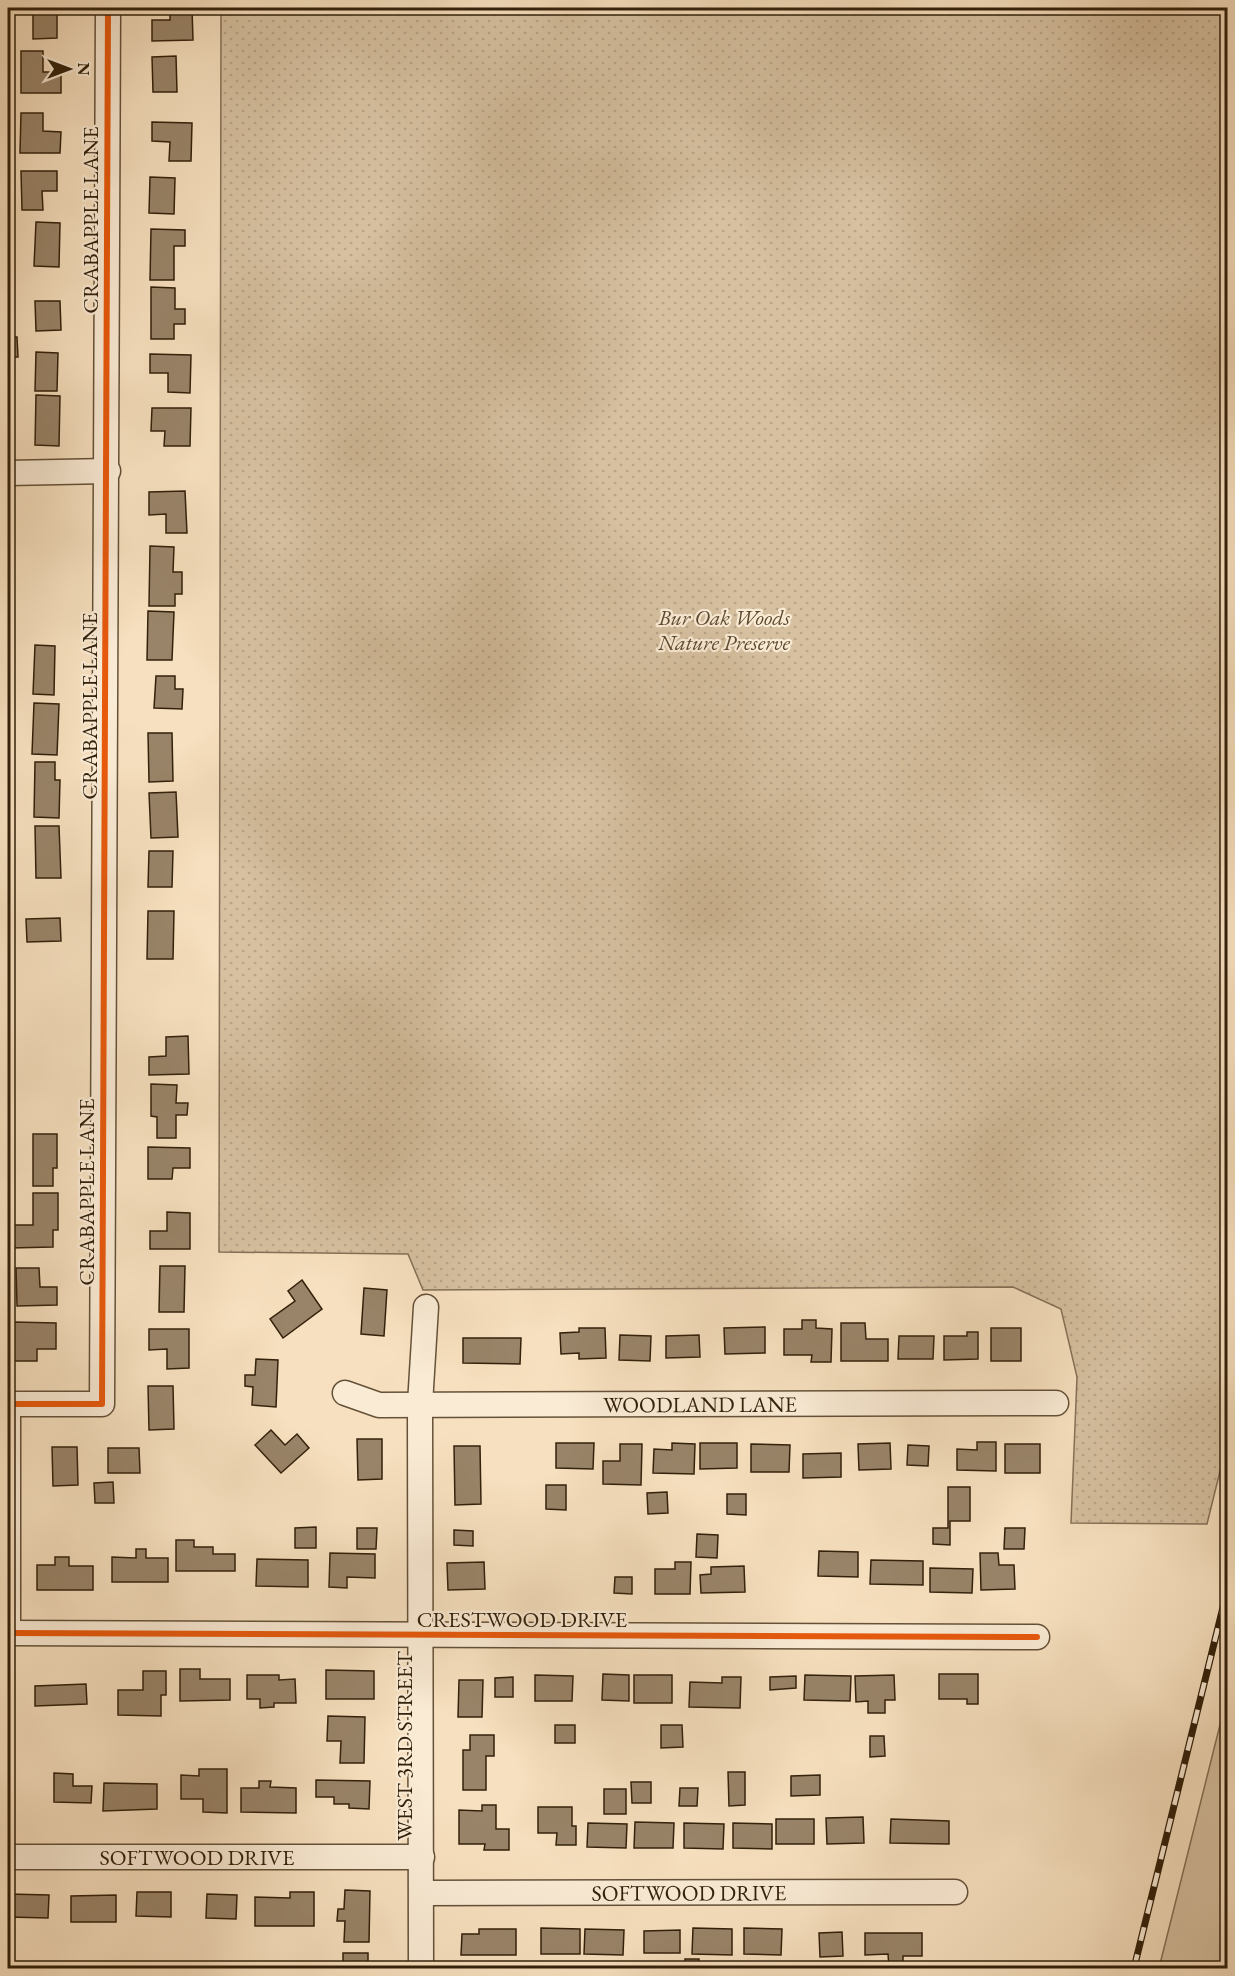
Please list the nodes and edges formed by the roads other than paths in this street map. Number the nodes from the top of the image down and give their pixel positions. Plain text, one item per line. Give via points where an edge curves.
1 (108, 8) edge
2 (108, 471) junction
3 (8, 473) edge
4 (426, 1307) dead end
5 (345, 1393) dead end
6 (1056, 1403) dead end
7 (8, 1404) edge
8 (420, 1404) junction
9 (8, 1633) edge
10 (1037, 1636) dead end
11 (422, 1637) junction
12 (8, 1857) edge
13 (422, 1857) junction
14 (955, 1892) dead end
15 (422, 1893) junction
16 (421, 1968) edge

1 - 2 street, CRABAPPLE LANE
2 - 3 street
2 - 7 street, CRABAPPLE LANE via 102,1404
4 - 8 street, WEST 3RD STREET
5 - 8 street, WOODLAND LANE via 379,1405
6 - 8 street, WOODLAND LANE
7 - 9 street
8 - 11 street, WEST 3RD STREET
9 - 11 street, CRESTWOOD DRIVE
10 - 11 street, CRESTWOOD DRIVE
11 - 13 street, WEST 3RD STREET
12 - 13 street, SOFTWOOD DRIVE
13 - 15 street, WEST 3RD STREET
14 - 15 street, SOFTWOOD DRIVE
15 - 16 street, WEST 3RD STREET

